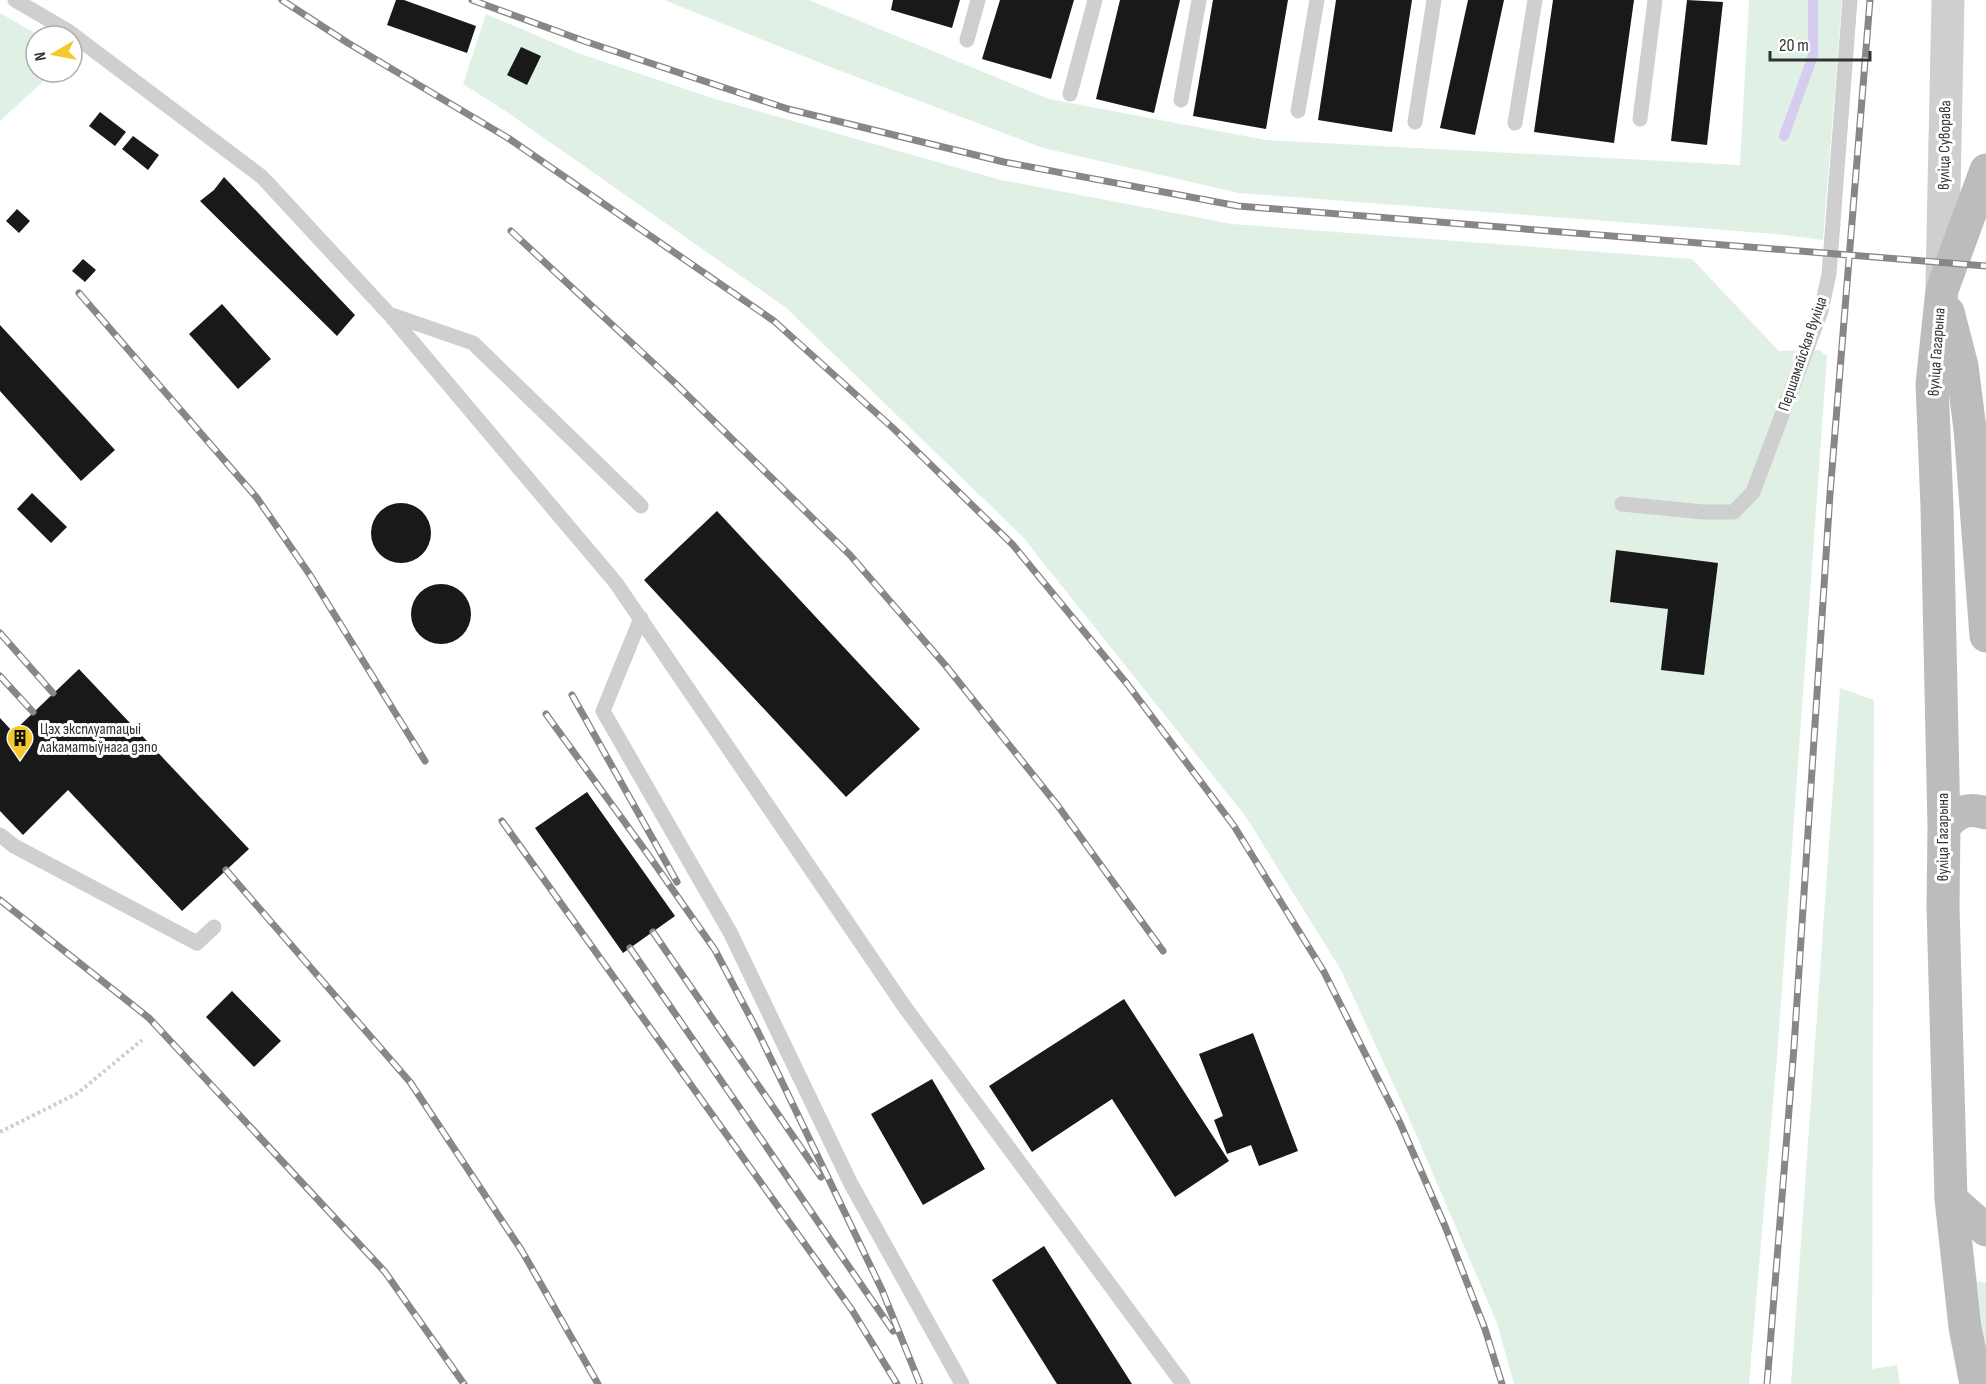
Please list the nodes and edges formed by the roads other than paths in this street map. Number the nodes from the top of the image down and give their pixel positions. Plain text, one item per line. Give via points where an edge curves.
1 (15, 0) edge
2 (978, 0) edge
3 (1095, 0) edge
4 (1199, 0) edge
5 (1317, 0) edge
6 (1434, 0) edge
7 (1534, 0) edge
8 (1655, 0) edge
9 (1850, 0) edge
10 (1948, 0) edge
11 (966, 40) dead end
12 (1070, 94) dead end
13 (1181, 100) dead end
14 (1298, 111) dead end
15 (1640, 119) dead end
16 (1415, 122) dead end
17 (1515, 123) dead end
18 (1986, 170) edge
19 (1942, 290) junction
20 (389, 314) junction
21 (1981, 502) edge
22 (1622, 504) dead end
23 (641, 506) dead end
24 (1937, 507) junction
25 (641, 618) junction
26 (1986, 636) edge
27 (1986, 813) edge
28 (1944, 827) junction
29 (0, 835) edge
30 (214, 927) dead end
31 (1951, 1199) junction
32 (1986, 1230) edge
33 (962, 1384) edge
34 (1183, 1384) edge
35 (1976, 1384) edge

1 - 20 lane via 68,31 262,177
2 - 11 lane
3 - 12 lane
4 - 13 lane
5 - 14 lane
6 - 16 lane
7 - 17 lane
8 - 15 lane
9 - 22 lane, Першамайская вуліца via 1829,274 1821,311 1753,492 1734,512
10 - 19 street, вуліца Суворава
18 - 19 main road, вуліца Гагарына
19 - 21 main road, вуліца Гагарына via 1962,366
19 - 24 main road, вуліца Гагарына via 1932,384
20 - 23 lane via 473,343
20 - 25 lane via 616,583
21 - 24 lane
21 - 26 main road, вуліца Гагарына
24 - 28 main road, вуліца Гагарына
25 - 33 lane via 603,711 730,932 851,1184
25 - 34 lane via 904,1006
27 - 28 main road via 1973,809 1959,812
28 - 31 main road, вуліца Гагарына
29 - 30 lane via 197,943
31 - 32 main road
31 - 35 main road, вуліца Гагарына via 1965,1327

